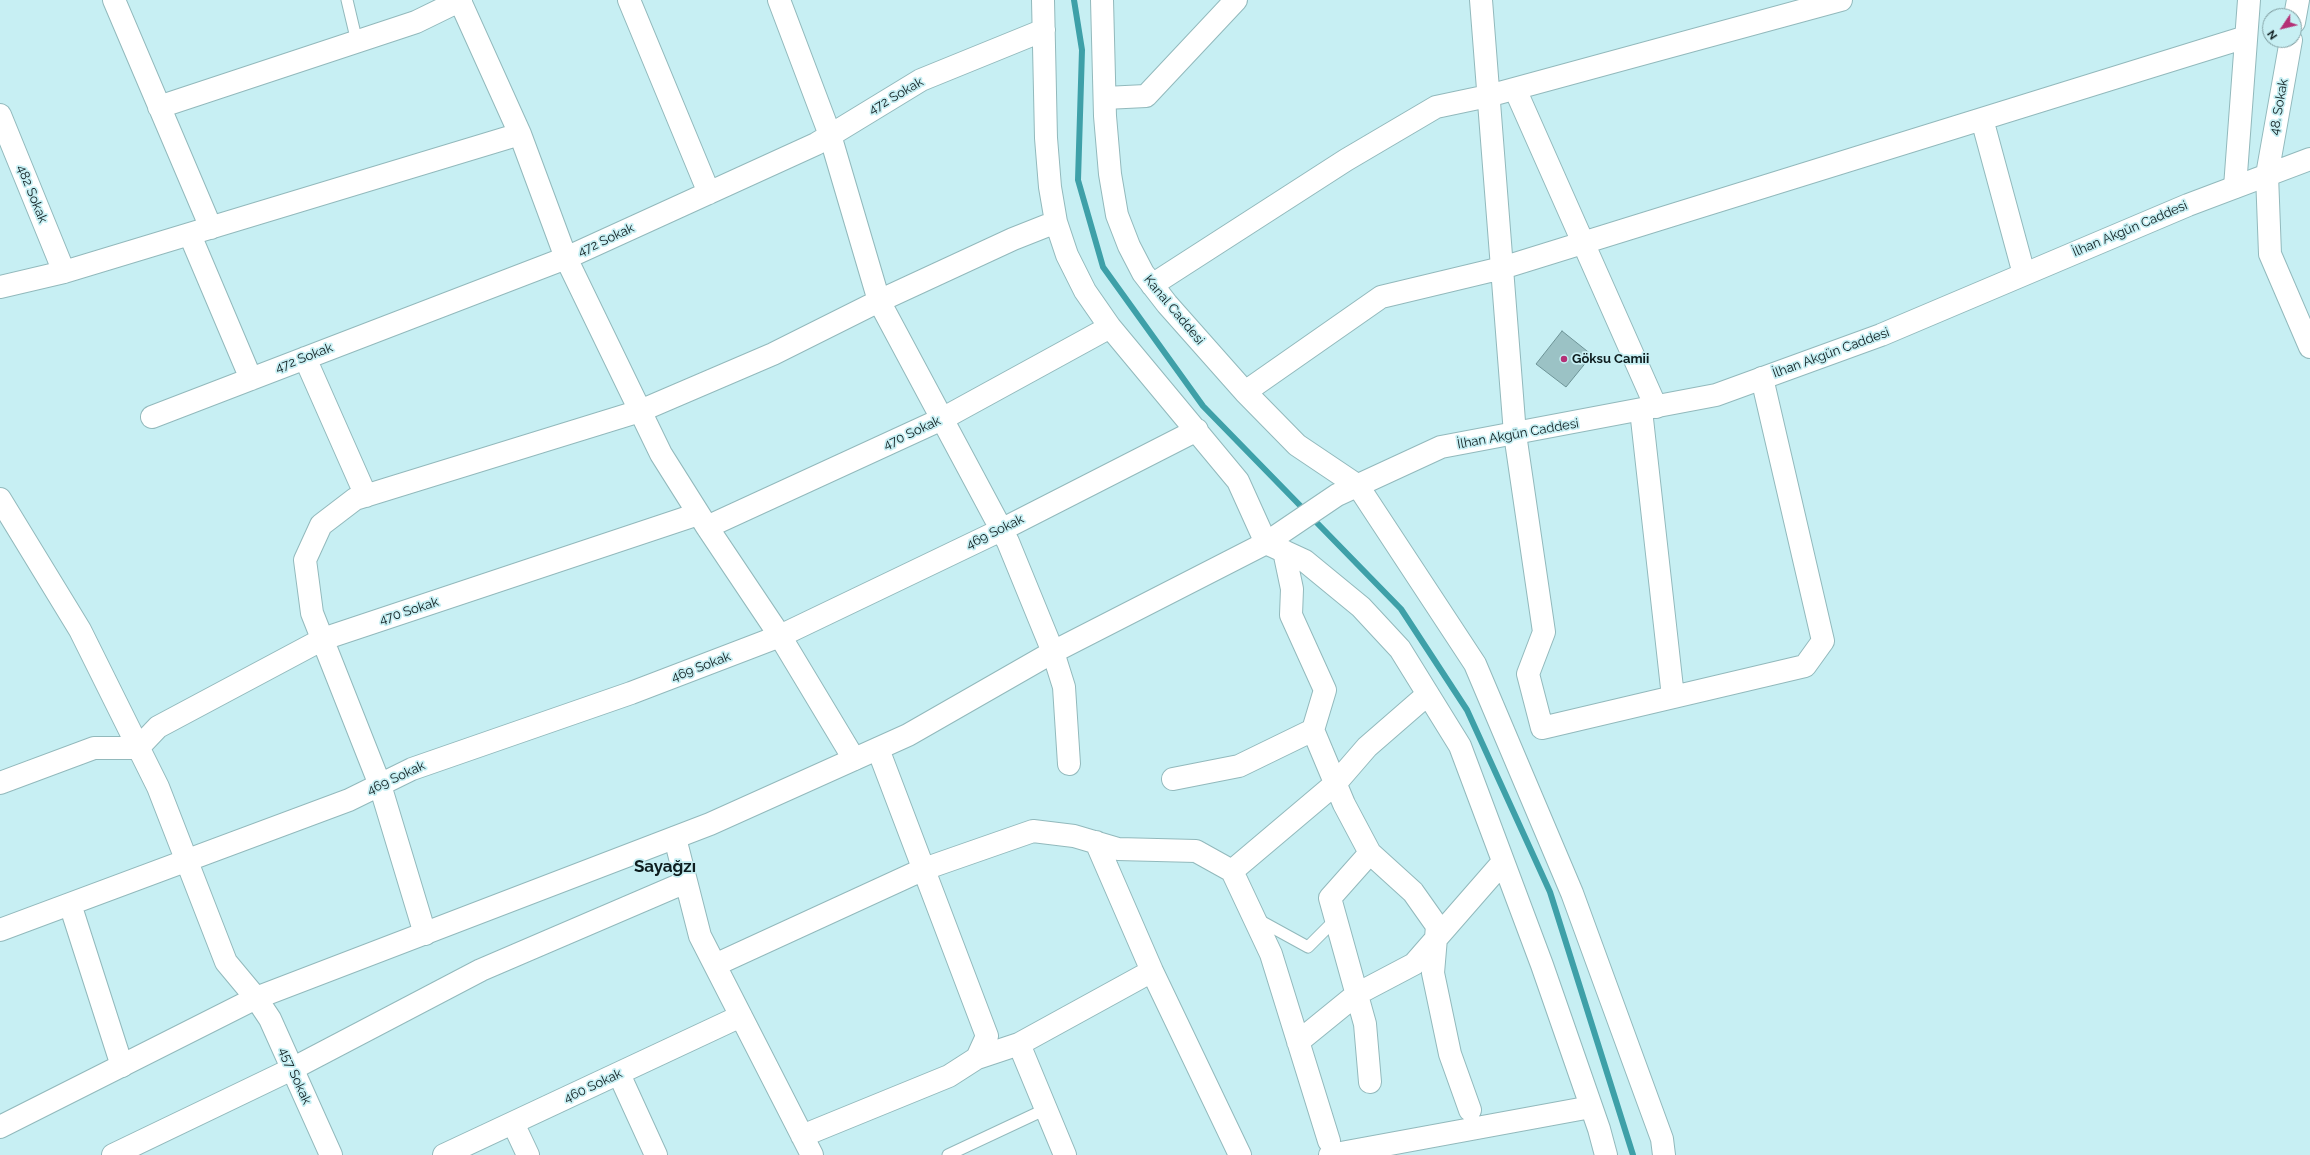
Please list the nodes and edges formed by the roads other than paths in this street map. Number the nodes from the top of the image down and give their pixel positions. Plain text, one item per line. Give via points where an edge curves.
1 (114, 0) edge
2 (347, 0) edge
3 (629, 0) edge
4 (779, 0) edge
5 (1043, 0) edge
6 (1102, 0) edge
7 (1236, 0) edge
8 (1481, 0) edge
9 (1841, 0) edge
10 (2249, 0) edge
11 (460, 1) edge
12 (1044, 30) junction
13 (2246, 37) junction
14 (357, 42) junction
15 (2290, 48) edge
16 (1515, 89) junction
17 (1488, 96) junction
18 (1105, 98) junction
19 (159, 107) junction
20 (0, 115) edge
21 (1982, 119) junction
22 (520, 134) junction
23 (830, 135) junction
24 (2310, 159) edge
25 (2267, 175) junction
26 (2235, 187) junction
27 (708, 192) junction
28 (1056, 222) junction
29 (211, 228) junction
30 (190, 234) junction
31 (1583, 242) junction
32 (566, 258) junction
33 (1502, 268) junction
34 (64, 272) junction
35 (2024, 274) junction
36 (1152, 285) junction
37 (0, 287) edge
38 (879, 301) junction
39 (1110, 327) junction
40 (2310, 346) edge
41 (305, 358) junction
42 (1762, 378) junction
43 (252, 379) junction
44 (1245, 392) junction
45 (1648, 409) junction
46 (640, 411) junction
47 (152, 417) dead end
48 (942, 419) junction
49 (1197, 430) junction
50 (1515, 434) junction
51 (1358, 486) junction
52 (366, 496) junction
53 (0, 499) edge
54 (703, 521) junction
55 (1001, 530) junction
56 (1278, 543) junction
57 (780, 636) junction
58 (323, 639) junction
59 (1053, 652) junction
60 (1428, 694) junction
61 (1673, 697) junction
62 (1313, 730) junction
63 (138, 748) junction
64 (878, 749) junction
65 (854, 759) junction
66 (1069, 764) dead end
67 (1172, 779) dead end
68 (0, 783) edge
69 (380, 784) junction
70 (1335, 784) junction
71 (675, 838) junction
72 (1096, 842) junction
73 (1370, 853) junction
74 (186, 860) junction
75 (1503, 862) junction
76 (924, 869) junction
77 (1232, 871) junction
78 (686, 882) junction
79 (70, 904) junction
80 (1253, 916) junction
81 (1336, 919) junction
82 (0, 930) edge
83 (425, 934) junction
84 (1436, 941) junction
85 (715, 964) junction
86 (1152, 971) junction
87 (1356, 994) junction
88 (256, 998) junction
89 (741, 1016) junction
90 (1298, 1042) junction
91 (1019, 1044) junction
92 (977, 1058) junction
93 (122, 1066) junction
94 (292, 1069) junction
95 (619, 1074) junction
96 (1370, 1082) dead end
97 (1591, 1106) junction
98 (1046, 1109) junction
99 (1470, 1110) dead end
100 (513, 1123) junction
101 (0, 1127) edge
102 (807, 1146) edge
103 (1330, 1148) edge
104 (113, 1155) edge
105 (331, 1155) edge
106 (444, 1155) edge
107 (528, 1155) edge
108 (656, 1155) edge
109 (948, 1155) edge
110 (1065, 1155) edge
111 (1240, 1155) edge
112 (1606, 1155) edge
113 (1664, 1155) edge

1 - 19 street
2 - 14 lane
3 - 27 street
4 - 23 street
5 - 12 street
6 - 18 street, Kanal Caddesi
7 - 18 street via 1146,96
8 - 17 street
9 - 16 street
10 - 13 street
11 - 14 street via 416,22
11 - 22 street
12 - 23 street, 472 Sokak via 921,80
12 - 28 street via 1046,138
13 - 21 street
13 - 26 street
14 - 19 street
15 - 25 street, 48. Sokak
16 - 17 street
16 - 31 street
17 - 33 street
17 - 36 street via 1436,107 1346,160
18 - 36 street, Kanal Caddesi via 1110,174 1117,214 1128,246
19 - 29 street
20 - 34 street, 482 Sokak
21 - 31 street
21 - 35 street
22 - 29 street
22 - 32 street
23 - 27 street, 472 Sokak via 816,144
23 - 38 street
24 - 25 street, İlhan Akgün Caddesi
25 - 26 street, İlhan Akgün Caddesi
25 - 40 street, 48. Sokak via 2270,254
26 - 35 street, İlhan Akgün Caddesi via 2188,204
27 - 32 street, 472 Sokak
28 - 38 street via 1013,239
28 - 39 street via 1067,255 1085,292
29 - 30 street
30 - 34 street
30 - 43 street
31 - 33 street
31 - 45 street
32 - 41 street, 472 Sokak
32 - 46 street
33 - 44 street via 1381,297
33 - 50 street
34 - 37 street
35 - 42 street, İlhan Akgün Caddesi via 1881,334
36 - 44 street, Kanal Caddesi
38 - 46 street via 773,354
38 - 48 street
39 - 48 street, 470 Sokak
39 - 49 street
41 - 43 street, 472 Sokak
41 - 52 street
42 - 45 street, İlhan Akgün Caddesi via 1716,395
42 - 61 street via 1823,641 1805,666
43 - 47 street, 472 Sokak
44 - 51 street, Kanal Caddesi via 1297,444
45 - 50 street, İlhan Akgün Caddesi
45 - 61 street
46 - 52 street
46 - 54 street via 660,454
48 - 54 street, 470 Sokak
48 - 55 street
49 - 55 street, 469 Sokak
49 - 56 street via 1238,481
50 - 51 street, İlhan Akgün Caddesi via 1441,447
50 - 61 street via 1544,632 1528,674 1542,728
51 - 56 street, İlhan Akgün Caddesi via 1337,495
51 - 113 street via 1474,664 1572,893 1662,1139
52 - 58 street via 355,499 320,525 306,560 312,613
53 - 63 street, 457 Sokak via 80,630
54 - 57 street
54 - 58 street, 470 Sokak
55 - 57 street, 469 Sokak
55 - 59 street
56 - 59 street, İlhan Akgün Caddesi
56 - 60 street via 1305,561 1361,607 1400,649
56 - 62 street via 1292,589 1291,615 1325,690
57 - 65 street
57 - 69 street, 469 Sokak via 631,693 412,769
58 - 63 street, 470 Sokak via 158,727
58 - 69 street
59 - 64 street, İlhan Akgün Caddesi via 908,735
59 - 66 street via 1064,687
60 - 70 street via 1367,747
60 - 75 street via 1460,746
62 - 67 street via 1239,766
62 - 70 street
63 - 68 street via 94,748
63 - 74 street, 457 Sokak via 158,787
64 - 65 street, İlhan Akgün Caddesi
64 - 76 street
65 - 71 street, İlhan Akgün Caddesi
69 - 74 street, 469 Sokak via 349,800
69 - 83 street
70 - 73 street
70 - 77 street
71 - 78 street
71 - 83 street, İlhan Akgün Caddesi
72 - 76 street via 1074,836 1033,831
72 - 77 street via 1118,849 1196,851
72 - 86 street
73 - 81 street via 1330,898
73 - 84 street via 1413,892 1436,926
74 - 79 street, 469 Sokak
74 - 88 street, 457 Sokak via 226,962
75 - 84 street
75 - 97 street via 1542,964
76 - 85 street
76 - 92 street via 987,1036
77 - 80 street
78 - 85 street via 700,936
78 - 94 street via 481,970
79 - 82 street, 469 Sokak
79 - 93 street
80 - 81 lane via 1308,947
80 - 90 street via 1271,954
81 - 87 street
83 - 88 street, İlhan Akgün Caddesi
84 - 87 street via 1414,964
84 - 99 street via 1433,973 1450,1054
85 - 89 street
86 - 91 street
86 - 111 street
87 - 90 street
87 - 96 street via 1365,1024
88 - 93 street, İlhan Akgün Caddesi
88 - 94 street, 457 Sokak via 270,1019
89 - 95 street, 460 Sokak
89 - 102 street
90 - 103 street
91 - 92 street
91 - 98 street
92 - 102 street via 950,1076
93 - 101 street, İlhan Akgün Caddesi
94 - 104 street
94 - 105 street, 457 Sokak
95 - 100 street, 460 Sokak
95 - 108 street
97 - 103 street
97 - 112 street
98 - 109 lane
98 - 110 street
100 - 106 street, 460 Sokak
100 - 107 street

